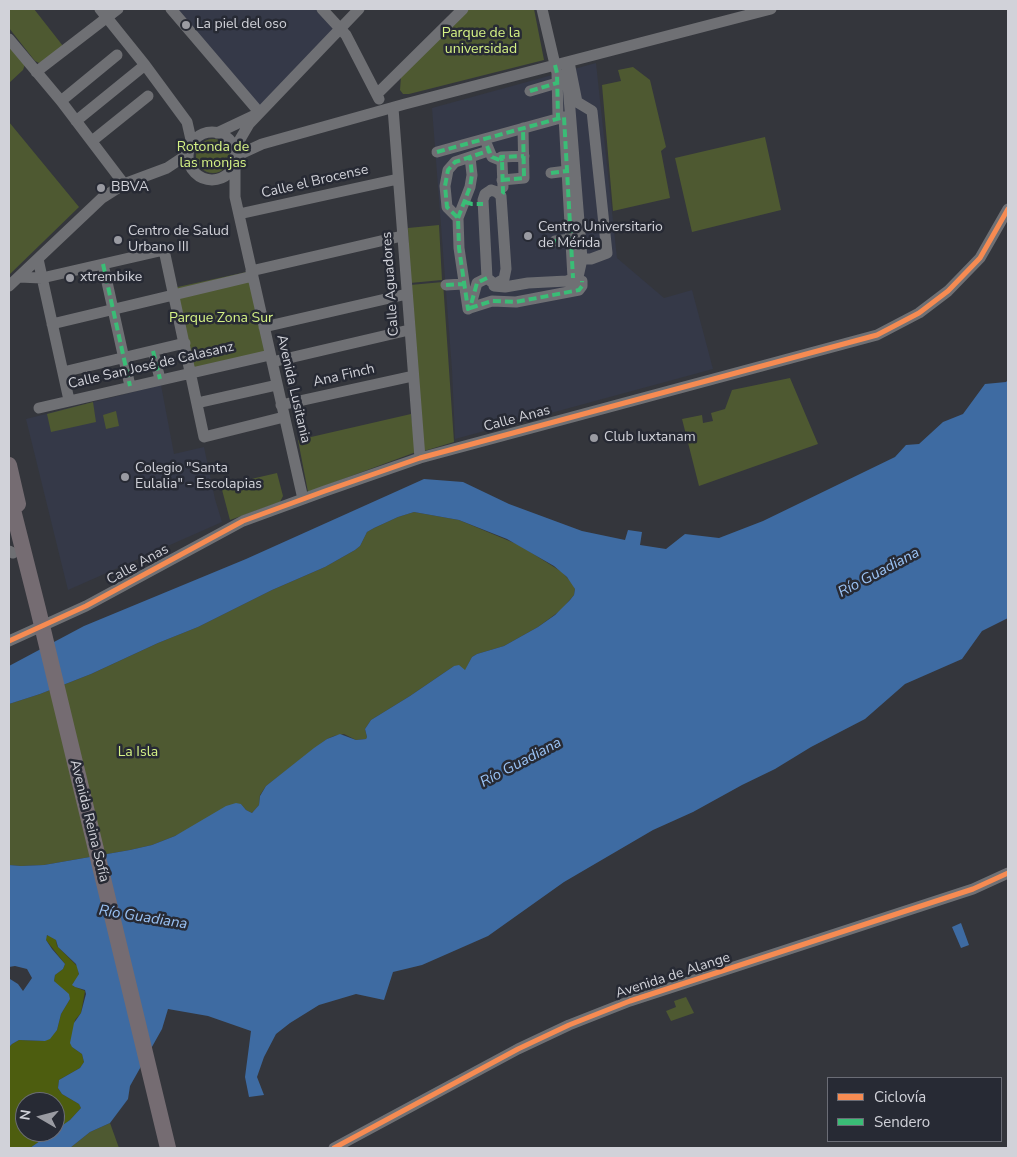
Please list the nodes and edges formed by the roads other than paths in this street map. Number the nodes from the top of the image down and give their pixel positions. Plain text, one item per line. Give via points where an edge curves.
1 (118, 9) edge
2 (171, 9) edge
3 (322, 9) edge
4 (359, 9) edge
5 (463, 9) edge
6 (542, 9) edge
7 (771, 9) edge
8 (103, 13) edge
9 (340, 29) junction
10 (9, 39) edge
11 (117, 55) dead end
12 (569, 62) junction
13 (145, 65) junction
14 (555, 65) junction
15 (36, 72) junction
16 (557, 83) junction
17 (530, 90) dead end
18 (377, 94) junction
19 (148, 96) dead end
20 (61, 101) junction
21 (582, 105) junction
22 (387, 109) junction
23 (571, 111) junction
24 (259, 112) junction
25 (558, 118) junction
26 (76, 121) junction
27 (187, 122) junction
28 (518, 126) junction
29 (212, 133) junction
30 (483, 136) junction
31 (92, 141) junction
32 (262, 144) junction
33 (190, 149) junction
34 (235, 150) junction
35 (488, 151) junction
36 (436, 152) dead end
37 (524, 156) junction
38 (470, 157) junction
39 (502, 161) junction
40 (167, 168) junction
41 (193, 171) junction
42 (567, 171) junction
43 (551, 173) dead end
44 (398, 179) junction
45 (216, 180) junction
46 (502, 180) junction
47 (124, 184) junction
48 (501, 196) junction
49 (235, 198) junction
50 (465, 202) junction
51 (483, 204) junction
52 (1008, 209) edge
53 (239, 214) junction
54 (458, 218) junction
55 (402, 236) junction
56 (571, 239) junction
57 (555, 241) dead end
58 (38, 259) junction
59 (587, 259) junction
60 (103, 264) junction
61 (506, 272) junction
62 (252, 274) junction
63 (19, 277) junction
64 (42, 278) junction
65 (488, 280) junction
66 (574, 280) junction
67 (528, 283) junction
68 (463, 284) junction
69 (446, 285) dead end
70 (9, 286) edge
71 (406, 294) junction
72 (175, 295) junction
73 (470, 308) junction
74 (113, 310) junction
75 (52, 324) junction
76 (264, 326) junction
77 (409, 330) junction
78 (185, 343) junction
79 (153, 350) junction
80 (123, 358) junction
81 (271, 358) junction
82 (63, 372) junction
83 (191, 372) junction
84 (413, 376) junction
85 (160, 379) junction
86 (277, 385) junction
87 (130, 386) junction
88 (69, 400) junction
89 (197, 403) junction
90 (281, 404) junction
91 (38, 408) dead end
92 (284, 417) junction
93 (420, 458) junction
94 (9, 465) edge
95 (9, 494) edge
96 (303, 499) junction
97 (9, 516) edge
98 (10, 548) edge
99 (35, 610) junction
100 (9, 641) edge
101 (1008, 873) edge
102 (157, 1148) edge
103 (168, 1148) edge
104 (334, 1148) edge

1 - 8 street
2 - 24 street
3 - 9 street, Calle Aguadores
4 - 9 street
5 - 18 street
6 - 14 street
7 - 12 street
8 - 13 street
8 - 15 street
9 - 18 street, Calle Aguadores
9 - 24 street
10 - 15 street
11 - 20 street
12 - 14 street
12 - 21 street via 577,102
12 - 23 street
13 - 26 street
13 - 27 street
14 - 16 street
14 - 22 street
15 - 20 street
16 - 17 street
16 - 25 street
18 - 22 street, Calle Aguadores
19 - 31 street
20 - 26 street
21 - 23 street via 576,105
21 - 59 street via 592,111 607,253
22 - 32 street
22 - 44 street, Calle Aguadores
23 - 59 street
24 - 29 street
24 - 34 street
25 - 28 street
25 - 42 street via 564,116
26 - 31 street
27 - 29 street
27 - 33 street
28 - 30 street
28 - 37 street
29 - 33 street via 199,136
29 - 34 street
30 - 35 street
30 - 36 street
31 - 47 street
32 - 34 street
32 - 34 street
33 - 40 street
33 - 41 street via 188,160
34 - 45 street via 227,175
34 - 49 street, Avenida Lusitania
35 - 38 street
35 - 39 street via 492,157
37 - 39 street via 501,157
37 - 46 street via 524,178
38 - 50 street via 472,175
38 - 54 street via 455,162 448,170 445,186 447,207
39 - 46 street
40 - 41 street
40 - 47 street
41 - 45 street via 204,179
42 - 43 street
42 - 56 street
44 - 53 street, Calle el Brocense
44 - 55 street, Calle Aguadores
45 - 49 street
46 - 48 street
47 - 58 street via 102,198
48 - 51 street via 491,190 485,194
48 - 61 street
49 - 53 street, Avenida Lusitania
50 - 51 street
50 - 54 street
51 - 65 street
52 - 93 street, Calle Anas via 980,258 948,291 919,313 877,334
53 - 62 street, Avenida Lusitania
54 - 68 street
55 - 62 street
55 - 71 street, Calle Aguadores
56 - 57 street
56 - 66 street
58 - 63 street
58 - 64 street
59 - 66 street
60 - 64 street
60 - 72 street via 164,250
60 - 74 street
61 - 65 street via 501,282
61 - 67 street
62 - 72 street
62 - 76 street, Avenida Lusitania
63 - 64 street
63 - 70 street
64 - 75 street
65 - 67 street via 496,287
65 - 73 street via 477,283
66 - 67 street
66 - 73 street via 582,286 579,290 516,302 492,301
68 - 69 street
68 - 73 street
71 - 76 street
71 - 77 street, Calle Aguadores
72 - 74 street
72 - 78 street
74 - 75 street
74 - 80 street
75 - 82 street
76 - 81 street, Avenida Lusitania
77 - 81 street, Calle San José de Calasanz
77 - 84 street, Calle Aguadores
78 - 79 street
78 - 83 street
79 - 80 street
79 - 85 street
80 - 82 street
80 - 87 street
81 - 83 street, Calle San José de Calasanz
81 - 86 street, Avenida Lusitania
82 - 88 street
83 - 85 street, Calle San José de Calasanz
83 - 89 street
84 - 90 street, Ana Finch
84 - 93 street, Calle Aguadores
85 - 87 street, Calle San José de Calasanz
86 - 89 street
86 - 90 street, Avenida Lusitania
87 - 88 street, Calle San José de Calasanz
88 - 91 street, Calle San José de Calasanz
89 - 92 street via 204,436
90 - 92 street, Avenida Lusitania
92 - 96 street, Avenida Lusitania
93 - 96 street, Calle Anas
94 - 99 highway via 29,547
95 - 99 highway, Avenida Reina Sofía
96 - 100 street, Calle Anas via 243,521 86,606
97 - 99 highway, Avenida Reina Sofía
98 - 99 highway
99 - 102 highway, Avenida Reina Sofía
99 - 103 highway, Avenida Reina Sofía
101 - 104 street, Avenida de Alange via 973,889 630,1001 569,1025

